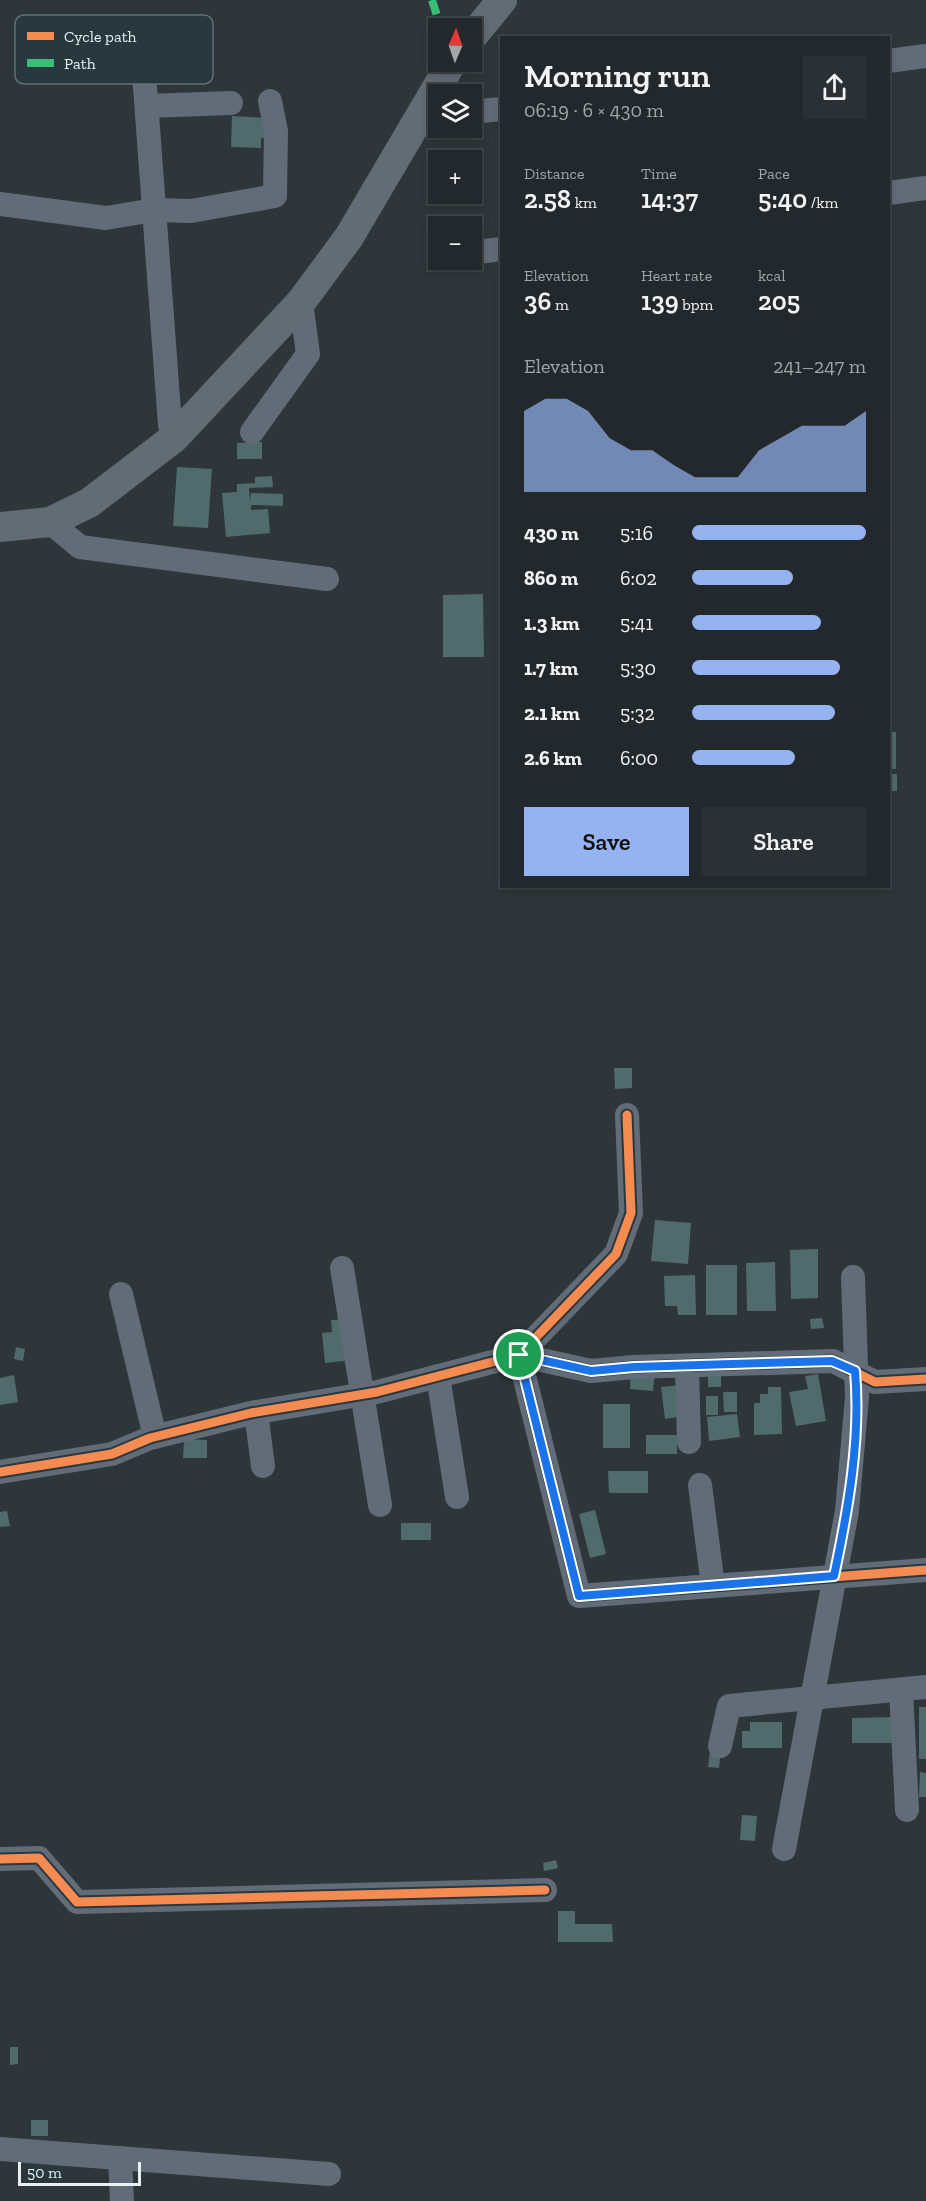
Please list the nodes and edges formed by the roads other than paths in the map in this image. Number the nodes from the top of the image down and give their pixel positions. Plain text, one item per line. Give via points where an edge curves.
1 (502, 0) edge
2 (482, 25) edge
3 (926, 56) edge
4 (890, 61) edge
5 (145, 84) edge
6 (270, 101) dead end
7 (231, 103) dead end
8 (147, 106) junction
9 (500, 109) edge
10 (482, 111) edge
11 (428, 118) edge
12 (926, 188) edge
13 (890, 193) edge
14 (0, 204) edge
15 (154, 210) junction
16 (500, 249) edge
17 (482, 252) edge
18 (301, 302) junction
19 (252, 432) dead end
20 (174, 438) junction
21 (50, 522) junction
22 (0, 527) edge
23 (327, 579) dead end
24 (627, 1115) dead end
25 (342, 1268) dead end
26 (853, 1277) dead end
27 (121, 1294) dead end
28 (519, 1355) junction
29 (687, 1367) junction
30 (855, 1371) junction
31 (438, 1376) junction
32 (926, 1378) edge
33 (363, 1394) junction
34 (256, 1412) junction
35 (155, 1437) junction
36 (688, 1442) dead end
37 (263, 1466) dead end
38 (0, 1472) edge
39 (700, 1485) dead end
40 (458, 1497) dead end
41 (380, 1505) dead end
42 (926, 1570) edge
43 (834, 1576) junction
44 (713, 1586) junction
45 (926, 1687) edge
46 (901, 1690) junction
47 (812, 1698) junction
48 (720, 1746) dead end
49 (907, 1810) dead end
50 (784, 1849) dead end
51 (0, 1859) edge
52 (544, 1890) dead end
53 (0, 2149) edge
54 (120, 2158) junction
55 (329, 2174) dead end
56 (122, 2201) edge

1 - 2 main road
3 - 4 street
5 - 8 street
6 - 15 street via 276,131 275,196 191,211
7 - 8 street
8 - 15 street
9 - 10 street
11 - 18 main road
12 - 13 street
14 - 15 street via 106,218
15 - 20 street
16 - 17 street
18 - 19 street via 308,354
18 - 20 main road
20 - 21 main road via 89,503
21 - 22 main road
21 - 23 street via 80,547
24 - 28 street via 631,1213 616,1254
25 - 33 street
26 - 30 street
27 - 35 street
28 - 29 street via 591,1371
28 - 31 street
28 - 44 street via 579,1596
29 - 30 street via 832,1361
29 - 36 street
30 - 32 street via 875,1382
30 - 43 street via 857,1397 847,1511
31 - 33 street
31 - 40 street
33 - 34 street
33 - 41 street
34 - 35 street
34 - 37 street
35 - 38 street via 112,1454
39 - 44 street
42 - 43 street
43 - 44 street
43 - 47 street
45 - 46 street
46 - 47 street
46 - 49 street
47 - 48 street via 729,1706
47 - 50 street
51 - 52 street via 39,1858 77,1902
53 - 54 street
54 - 55 street
54 - 56 street

